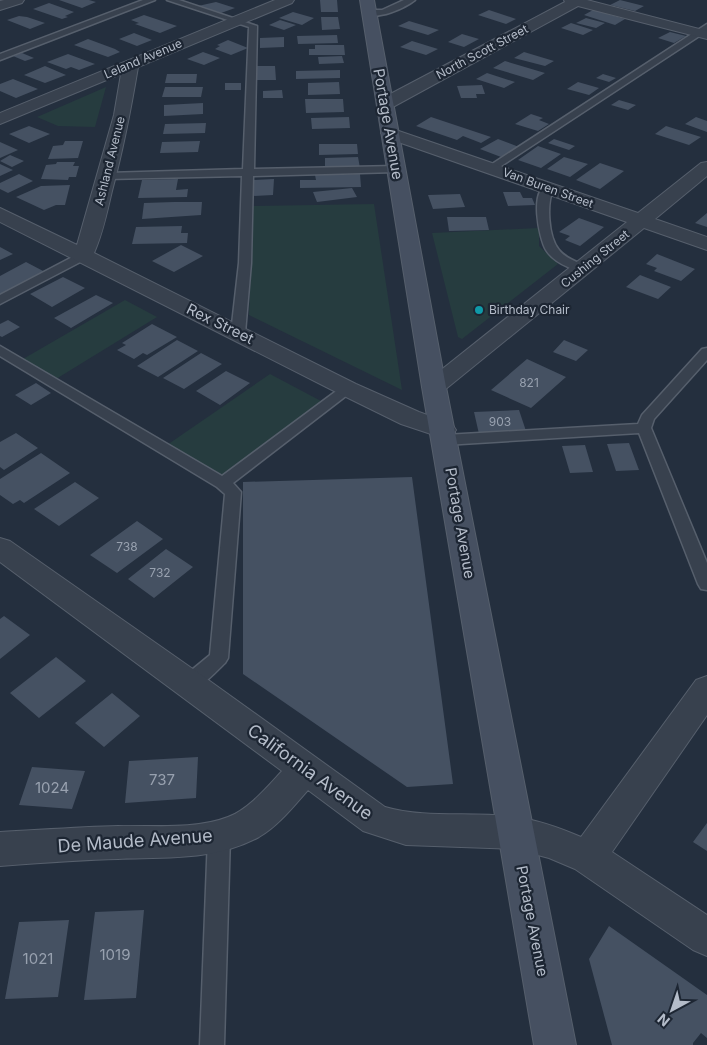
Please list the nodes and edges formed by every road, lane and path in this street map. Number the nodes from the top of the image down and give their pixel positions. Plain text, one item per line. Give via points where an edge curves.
1 (17, 0) edge
2 (151, 0) edge
3 (171, 0) edge
4 (287, 0) edge
5 (411, 0) edge
6 (575, 0) edge
7 (0, 6) edge
8 (368, 6) edge
9 (236, 21) junction
10 (704, 31) edge
11 (0, 57) edge
12 (131, 65) junction
13 (385, 104) junction
14 (0, 119) edge
15 (390, 133) junction
16 (707, 167) edge
17 (491, 168) junction
18 (396, 169) junction
19 (246, 172) junction
20 (107, 176) junction
21 (548, 188) junction
22 (0, 214) edge
23 (641, 221) junction
24 (707, 244) edge
25 (82, 256) junction
26 (582, 269) junction
27 (0, 300) edge
28 (238, 333) junction
29 (0, 350) edge
30 (707, 352) edge
31 (434, 387) junction
32 (348, 389) junction
33 (644, 428) junction
34 (444, 435) junction
35 (223, 483) junction
36 (0, 548) edge
37 (707, 584) edge
38 (190, 683) junction
39 (707, 689) edge
40 (305, 770) junction
41 (515, 833) junction
42 (219, 836) junction
43 (0, 849) edge
44 (588, 857) junction
45 (707, 937) edge
46 (212, 1045) edge
47 (555, 1045) edge

1 - 7 street
2 - 11 lane
3 - 9 lane
4 - 9 street, Leland Avenue
5 - 8 lane via 384,12
6 - 10 street
6 - 13 street, North Scott Street
8 - 13 main road, Portage Avenue
9 - 12 street, Leland Avenue
9 - 19 lane via 253,26
10 - 17 lane
12 - 14 street, Leland Avenue
12 - 20 street, Ashland Avenue
13 - 15 main road, Portage Avenue
15 - 17 street, Van Buren Street
15 - 18 main road, Portage Avenue
16 - 23 street, Cushing Street
17 - 21 street, Van Buren Street
18 - 19 lane
18 - 31 main road, Portage Avenue
19 - 20 lane
19 - 28 lane via 244,264
20 - 25 street, Ashland Avenue via 90,240
21 - 23 street, Van Buren Street
21 - 26 lane via 542,197 547,243 562,261
22 - 25 street, Rex Street
23 - 24 street, Van Buren Street
23 - 26 street, Cushing Street
25 - 27 lane
25 - 28 street, Rex Street
26 - 31 street, Cushing Street
28 - 32 street, Rex Street
29 - 35 lane
30 - 33 lane via 647,418
31 - 34 main road, Portage Avenue
32 - 34 street, Rex Street
32 - 35 lane
33 - 34 lane
33 - 37 lane
34 - 41 main road, Portage Avenue
35 - 38 lane via 233,492 219,658
36 - 38 street, California Avenue
38 - 40 street, California Avenue
39 - 44 street
40 - 41 street, California Avenue via 375,820 406,830
40 - 42 street, De Maude Avenue via 248,825
41 - 44 street, California Avenue via 553,842
41 - 47 main road, Portage Avenue
42 - 43 street, De Maude Avenue
42 - 46 lane
44 - 45 street, California Avenue

